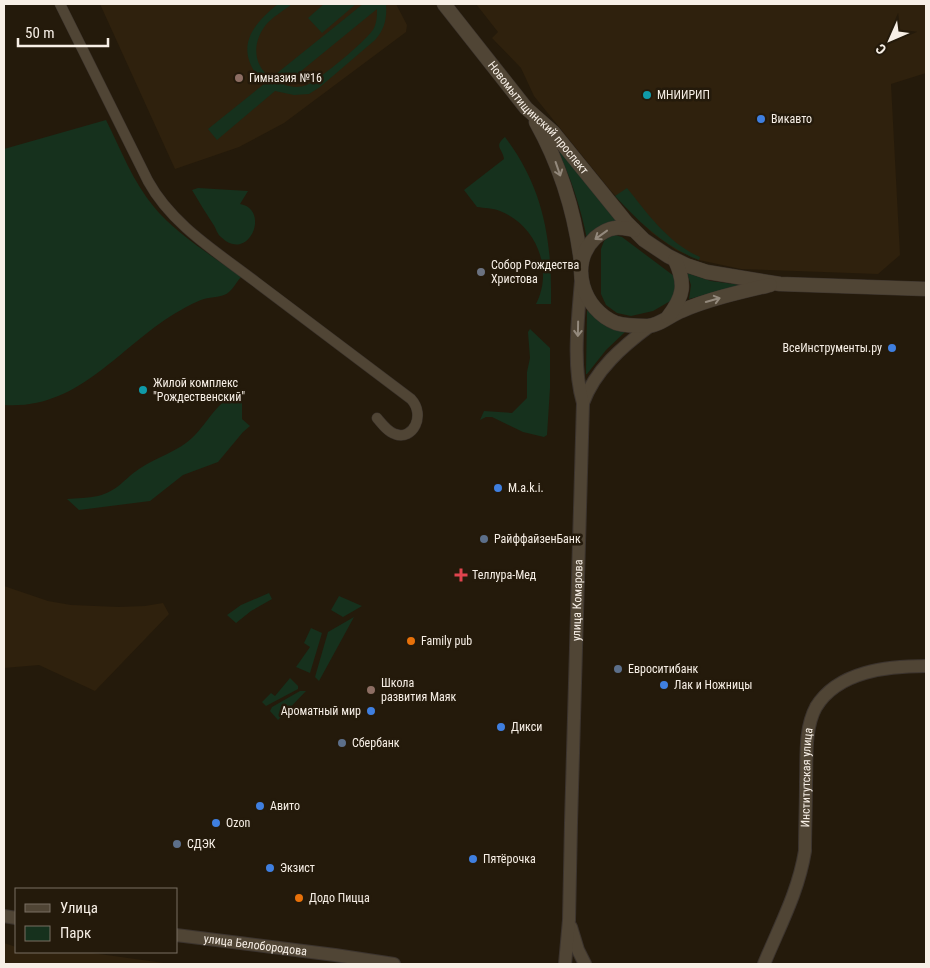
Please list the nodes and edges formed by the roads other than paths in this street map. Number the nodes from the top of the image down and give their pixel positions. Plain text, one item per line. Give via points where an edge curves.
1 (60, 4) edge
2 (444, 4) edge
3 (528, 110) junction
4 (634, 230) junction
5 (675, 260) junction
6 (581, 263) junction
7 (581, 280) junction
8 (780, 284) junction
9 (926, 289) edge
10 (667, 317) junction
11 (650, 326) junction
12 (583, 403) junction
13 (377, 418) dead end
14 (926, 666) edge
15 (569, 920) junction
16 (178, 936) edge
17 (394, 964) edge
18 (565, 964) edge
19 (585, 964) edge
20 (764, 964) edge

1 - 13 street via 148,181 167,208 203,242 411,399 418,411 416,424 403,436 392,433
2 - 3 main road, Новомытищинский проспект
3 - 4 main road, Новомытищинский проспект via 553,132
3 -> 6 main road via 559,170
4 - 5 main road, Новомытищинский проспект
4 -> 6 main road via 608,229 591,242
5 - 8 main road, Новомытищинский проспект via 707,272
5 - 10 main road via 681,274 682,292
6 - 7 main road
7 - 11 main road via 594,306 608,319 624,325
7 -> 12 street, улица Комарова via 578,360
8 - 9 main road, Новомытищинский проспект
10 -> 8 main road via 716,299
10 - 11 main road
11 - 12 street via 606,366 589,388
12 - 15 street, улица Комарова
14 - 20 street, Институтская улица via 891,667 860,675 831,690 817,706 809,730 802,868 793,900
15 - 18 street, улица Комарова
15 - 19 street, улица Комарова
16 - 17 street, улица Белобородова

